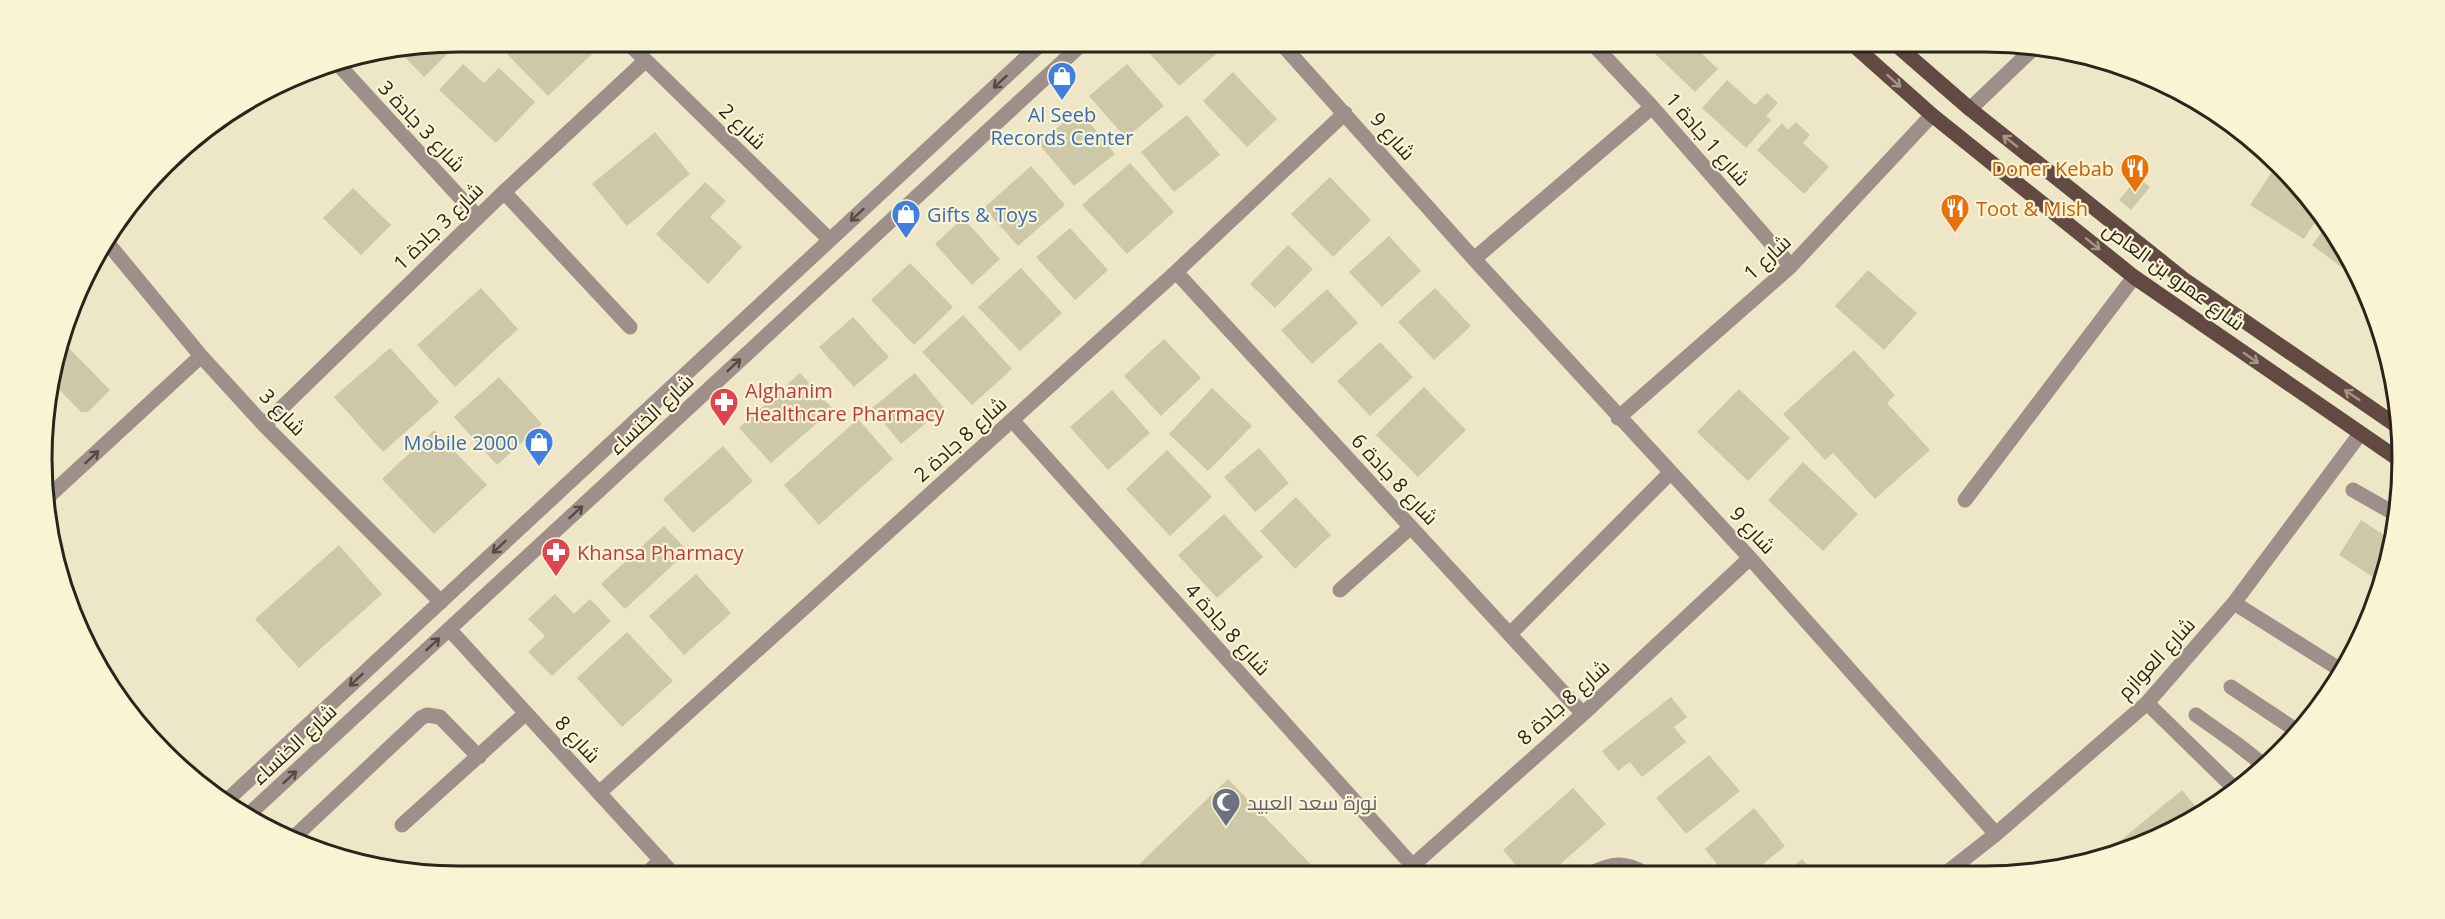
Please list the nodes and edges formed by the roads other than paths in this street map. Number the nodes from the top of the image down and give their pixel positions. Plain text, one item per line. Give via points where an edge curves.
1 (636, 52) edge
2 (1032, 52) edge
3 (1072, 52) edge
4 (1289, 52) edge
5 (1601, 52) edge
6 (1861, 52) edge
7 (1904, 52) edge
8 (2027, 55) edge
9 (645, 61) junction
10 (343, 70) edge
11 (1652, 107) junction
12 (1970, 109) junction
13 (1345, 113) junction
14 (1932, 115) junction
15 (504, 192) junction
16 (478, 217) junction
17 (830, 240) junction
18 (112, 248) edge
19 (1474, 259) junction
20 (1791, 266) junction
21 (1176, 272) junction
22 (2134, 277) junction
23 (630, 327) dead end
24 (201, 356) junction
25 (1618, 418) junction
26 (1012, 420) junction
27 (2391, 422) edge
28 (264, 425) junction
29 (2360, 434) junction
30 (2392, 455) edge
31 (1670, 473) junction
32 (2353, 490) dead end
33 (54, 492) edge
34 (1965, 500) dead end
35 (2389, 511) edge
36 (1412, 528) junction
37 (1750, 558) junction
38 (1340, 590) dead end
39 (441, 602) junction
40 (2234, 603) junction
41 (449, 629) junction
42 (1510, 634) junction
43 (2336, 667) edge
44 (2231, 687) dead end
45 (2147, 703) junction
46 (526, 713) junction
47 (1583, 714) junction
48 (2196, 715) dead end
49 (2292, 727) edge
50 (479, 757) junction
51 (2258, 761) edge
52 (2230, 784) edge
53 (599, 793) junction
54 (231, 796) edge
55 (253, 810) edge
56 (402, 825) dead end
57 (298, 833) edge
58 (1996, 834) junction
59 (662, 861) junction
60 (656, 866) edge
61 (667, 866) edge
62 (1403, 866) edge
63 (1412, 866) edge
64 (1612, 866) edge
65 (1634, 866) edge
66 (1955, 866) edge

1 - 9 street, شارع 2
2 -> 17 street, شارع الخنساء
41 -> 3 street, شارع الخنساء
4 - 13 street, شارع 9
5 - 11 street, شارع 1 جادة 1
6 -> 14 main road, شارع عمرو بن العاص
7 - 12 main road, شارع عمرو بن العاص
8 - 12 street
9 - 15 street, شارع 3 جادة 1
9 - 17 street, شارع 2
10 - 16 street, شارع 3 جادة 3
11 - 19 street
11 - 20 street, شارع 1 جادة 1
27 -> 12 main road, شارع عمرو بن العاص via 2186,281
13 - 19 street, شارع 9
13 - 21 street, شارع 8 جادة 2
14 - 20 street, شارع 1
14 -> 22 main road, شارع عمرو بن العاص
15 - 16 street, شارع 3 جادة 1
15 - 23 street
16 - 28 street, شارع 3 جادة 1
17 -> 39 street, شارع الخنساء
18 - 24 street, شارع 3
19 - 25 street, شارع 9
20 - 25 street, شارع 1
21 - 26 street, شارع 8 جادة 2
21 - 36 street, شارع 8 جادة 6
22 -> 29 main road, شارع عمرو بن العاص
22 - 34 street
24 - 28 street, شارع 3
33 -> 24 street
25 - 31 street, شارع 9
26 - 53 street, شارع 8 جادة 2
26 - 62 street, شارع 8 جادة 4
28 - 39 street, شارع 3
29 - 30 main road, شارع عمرو بن العاص
29 - 40 street, شارع العوازم
31 - 37 street, شارع 9
31 - 42 street
32 - 35 street
36 - 38 street
36 - 42 street, شارع 8 جادة 6
37 - 47 street, شارع 8 جادة 8
37 - 58 street, شارع 9
39 -> 54 street, شارع الخنساء
40 - 43 street
40 - 45 street, شارع العوازم
41 - 46 street, شارع 8
55 -> 41 street, شارع الخنساء
42 - 47 street, شارع 8 جادة 6
44 - 49 street
45 - 52 street
45 - 58 street, شارع العوازم
46 - 50 street
46 - 53 street, شارع 8
47 - 63 street, شارع 8 جادة 8
48 - 51 street
50 - 56 street
50 - 57 street via 440,717 427,715
53 - 59 street, شارع 8
58 - 66 street, شارع العوازم
59 - 60 street
59 - 61 street, شارع 8
64 - 65 street

